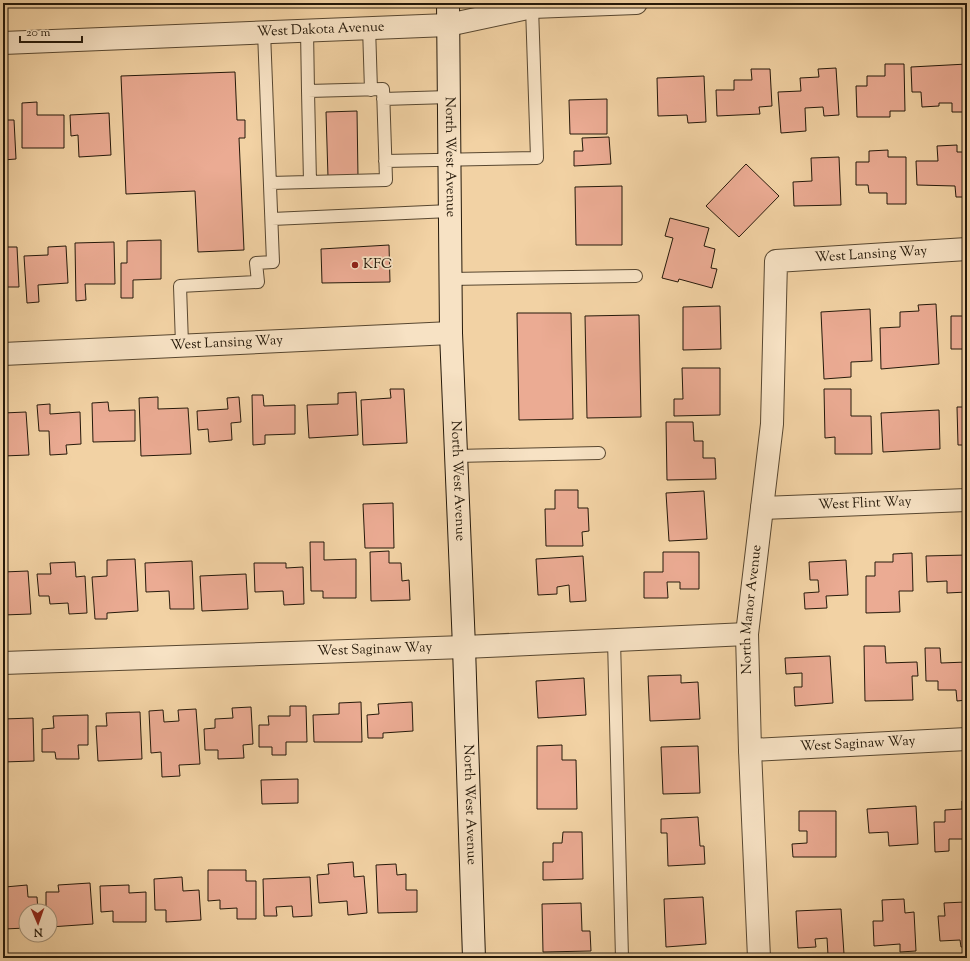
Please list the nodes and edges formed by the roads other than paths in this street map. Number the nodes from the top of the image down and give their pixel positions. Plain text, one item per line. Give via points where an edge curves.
1 (448, 3) edge
2 (636, 3) edge
3 (532, 7) junction
4 (448, 25) junction
5 (368, 27) junction
6 (307, 30) junction
7 (264, 32) junction
8 (3, 43) edge
9 (371, 90) junction
10 (308, 91) junction
11 (449, 97) junction
12 (383, 99) junction
13 (450, 159) junction
14 (385, 161) junction
15 (310, 182) junction
16 (270, 183) junction
17 (450, 211) junction
18 (272, 219) junction
19 (967, 249) edge
20 (776, 261) joint
21 (636, 276) dead end
22 (450, 279) junction
23 (451, 333) junction
24 (182, 344) junction
25 (3, 354) edge
26 (599, 453) dead end
27 (456, 456) junction
28 (967, 500) edge
29 (762, 508) junction
30 (747, 634) junction
31 (614, 640) junction
32 (464, 647) junction
33 (3, 663) edge
34 (967, 739) edge
35 (750, 750) junction
36 (466, 958) edge
37 (474, 958) edge
38 (622, 958) edge
39 (759, 958) edge

1 - 4 street, North West Avenue
2 - 3 street, West Dakota Avenue
3 - 4 street, West Dakota Avenue
3 - 13 lane via 537,158
4 - 5 street, West Dakota Avenue
4 - 11 street, North West Avenue
5 - 6 street, West Dakota Avenue
5 - 9 lane
6 - 7 street, West Dakota Avenue
6 - 10 lane
7 - 8 street, West Dakota Avenue
7 - 16 lane
9 - 10 lane
9 - 12 lane via 383,89
10 - 15 lane
11 - 12 lane
11 - 13 street, North West Avenue
12 - 14 lane
13 - 14 lane
13 - 17 street, North West Avenue
14 - 15 lane via 386,180
15 - 16 lane
16 - 18 lane
17 - 18 lane
17 - 22 street, North West Avenue
18 - 24 lane via 273,262 256,263 258,282 180,286
19 - 20 street, West Lansing Way
20 - 29 street, North Manor Avenue via 772,424
21 - 22 lane
22 - 23 street, North West Avenue
23 - 24 street, West Lansing Way
23 - 27 street, North West Avenue
24 - 25 street, West Lansing Way
26 - 27 lane
27 - 32 street, North West Avenue
28 - 29 street, West Flint Way
29 - 30 street, North Manor Avenue
30 - 31 street, West Saginaw Way
30 - 35 street, North Manor Avenue
31 - 32 street, West Saginaw Way
31 - 38 lane
32 - 33 street, West Saginaw Way
32 - 37 street, North West Avenue
34 - 35 street, West Saginaw Way
35 - 39 street, North Manor Avenue
36 - 37 street

